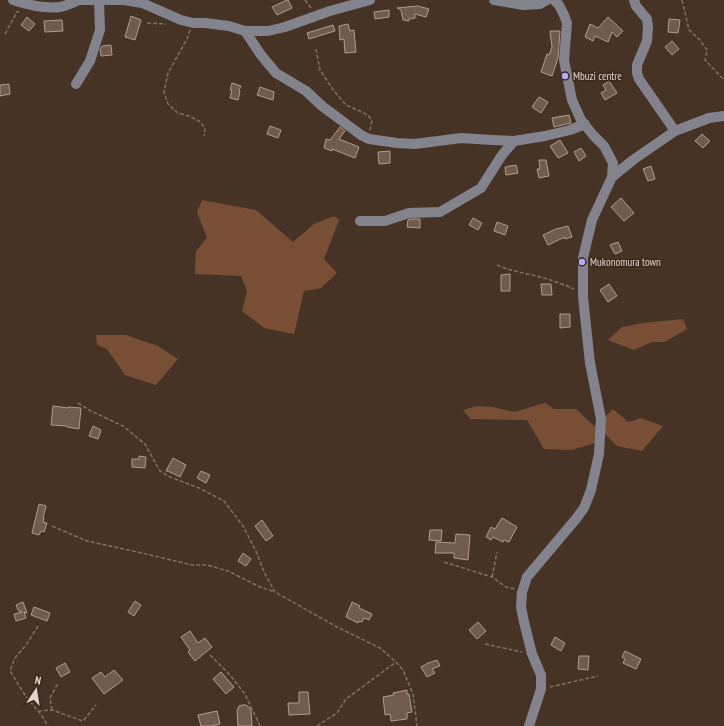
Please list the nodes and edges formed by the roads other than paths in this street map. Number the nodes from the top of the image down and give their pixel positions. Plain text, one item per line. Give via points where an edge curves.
1 (13, 0) edge
2 (99, 0) edge
3 (370, 0) edge
4 (494, 0) edge
5 (547, 0) edge
6 (554, 0) edge
7 (634, 0) edge
8 (245, 32) junction
9 (76, 84) dead end
10 (724, 116) edge
11 (585, 124) junction
12 (675, 131) junction
13 (514, 141) junction
14 (612, 177) junction
15 (360, 221) dead end
16 (529, 726) edge

1 - 2 street via 46,7 60,7 80,0
2 - 8 street via 142,3 193,23 229,26
2 - 9 street via 100,30 90,60
3 - 8 street via 285,27
4 - 5 street via 524,5 540,4
6 - 11 street via 567,23 564,60 572,100
7 - 12 street via 647,19 648,28 647,41 637,64 637,73
8 - 13 street via 260,55 276,72 306,91 322,106 368,139 415,144 461,138
10 - 12 street via 709,118
11 - 13 street via 545,136
11 - 14 street via 604,146 613,163
12 - 14 street
13 - 15 street via 481,188 440,212 410,213 385,221
14 - 16 street via 592,220 583,258 583,293 590,363 601,419 600,454 584,508 526,577 522,592 524,622 532,654 541,675 541,689

